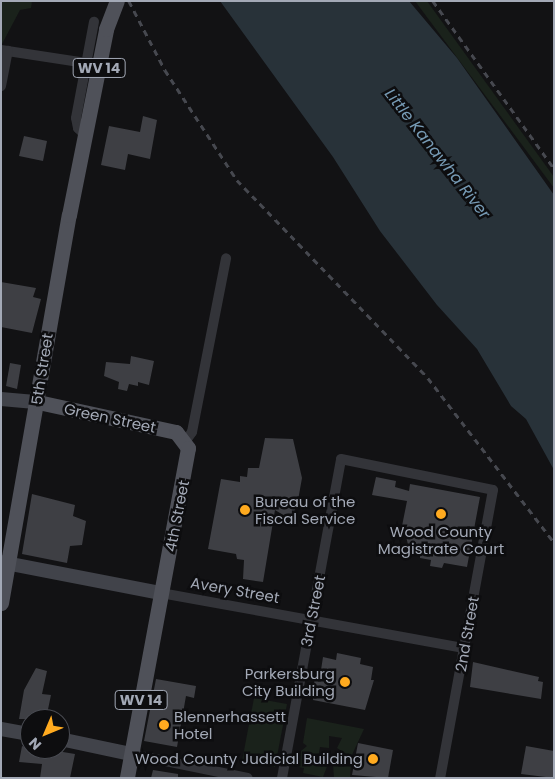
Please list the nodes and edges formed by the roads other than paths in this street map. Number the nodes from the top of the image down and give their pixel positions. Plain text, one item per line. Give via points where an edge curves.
1 (117, 1) edge
2 (94, 22) dead end
3 (5, 50) edge
4 (86, 63) junction
5 (1, 86) edge
6 (85, 135) junction
7 (226, 258) dead end
8 (1, 399) edge
9 (38, 402) junction
10 (185, 442) junction
11 (357, 462) joint
12 (5, 563) edge
13 (161, 593) junction
14 (1, 603) edge
15 (311, 620) junction
16 (464, 648) junction
17 (1, 729) edge
18 (20, 732) edge
19 (70, 741) edge
20 (131, 754) junction
21 (127, 778) edge
22 (248, 778) edge
23 (282, 778) edge
24 (440, 778) edge

1 - 6 main road, WV 14 via 106,29
2 - 4 street
3 - 4 street
3 - 5 street
4 - 6 street via 76,118 78,128
6 - 9 main road, 5th Street / WV 14
7 - 10 street, 4th Street via 192,432
8 - 9 street, Green Street
9 - 10 main road, Green Street via 176,432
9 - 12 main road, 5th Street / WV 14
10 - 13 main road, 4th Street / WV 14 via 189,454
11 - 15 street, 3rd Street via 341,459
11 - 16 street, 2nd Street via 493,490
12 - 13 street, Avery Street
12 - 14 main road, 5th Street / WV 14
13 - 15 street, Avery Street
13 - 20 main road, 4th Street / WV 14
15 - 16 street, Avery Street
15 - 23 street, 3rd Street
16 - 24 street, 2nd Street
17 - 18 street
19 - 20 street
20 - 21 main road, 4th Street / WV 14
20 - 22 street

